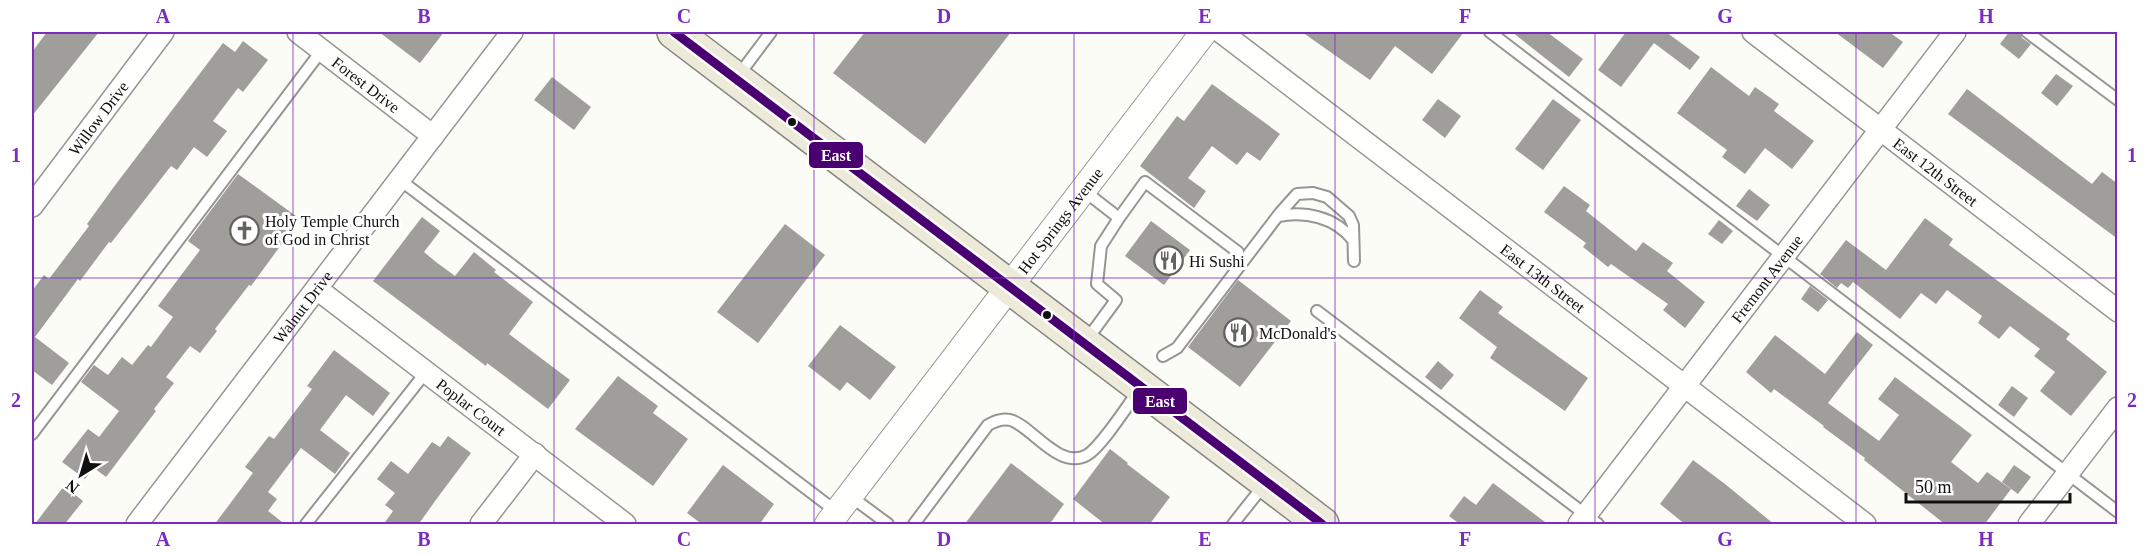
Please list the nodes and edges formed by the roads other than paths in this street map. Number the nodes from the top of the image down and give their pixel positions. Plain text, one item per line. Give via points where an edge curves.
1 (164, 32) edge
2 (298, 32) edge
3 (512, 32) edge
4 (674, 32) edge
5 (771, 32) edge
6 (1204, 32) edge
7 (1221, 32) edge
8 (1490, 32) edge
9 (1753, 32) edge
10 (1955, 32) edge
11 (2027, 32) edge
12 (322, 50) junction
13 (736, 78) junction
14 (2118, 100) edge
15 (1880, 129) junction
16 (433, 136) junction
17 (400, 180) junction
18 (1083, 190) junction
19 (32, 206) edge
20 (1278, 216) junction
21 (1119, 218) junction
22 (1353, 240) junction
23 (1238, 252) dead end
24 (1784, 256) junction
25 (1354, 261) dead end
26 (1010, 287) junction
27 (317, 289) junction
28 (1317, 311) dead end
29 (2118, 311) edge
30 (1084, 344) junction
31 (1163, 356) dead end
32 (426, 372) junction
33 (1684, 386) junction
34 (1141, 387) junction
35 (2118, 408) edge
36 (32, 434) edge
37 (535, 454) junction
38 (2068, 474) junction
39 (1266, 482) junction
40 (839, 511) edge
41 (2118, 512) edge
42 (1587, 522) edge
43 (1321, 524) edge
44 (136, 525) edge
45 (306, 525) edge
46 (481, 525) edge
47 (625, 525) edge
48 (888, 525) edge
49 (914, 525) edge
50 (1233, 525) edge
51 (1865, 525) edge
52 (2029, 525) edge

1 - 19 street, Willow Drive
2 - 12 street, Forest Drive
3 - 16 street, Walnut Drive
4 - 13 main road
5 - 13 lane
6 - 18 street, Hot Springs Avenue
7 - 33 street, East 13th Street
8 - 24 lane
9 - 15 street, East 12th Street
10 - 15 street, Fremont Avenue
11 - 14 lane
12 - 16 street, Forest Drive
12 - 36 lane
13 - 26 main road
15 - 24 street, Fremont Avenue
15 - 29 street, East 12th Street
16 - 17 street, Walnut Drive
17 - 27 street, Walnut Drive
17 - 40 lane
18 - 21 lane
18 - 26 street, Hot Springs Avenue
20 - 22 lane via 1296,213 1329,219
20 - 22 lane via 1297,194 1327,197 1349,216
20 - 31 lane via 1177,348
21 - 23 lane via 1145,182
21 - 30 lane via 1101,246 1096,284 1116,300
22 - 25 lane
24 - 33 street, Fremont Avenue
24 - 38 lane
26 - 30 main road
26 - 40 street, Hot Springs Avenue
27 - 32 street, Poplar Court
27 - 44 street, Walnut Drive
28 - 42 lane
30 - 34 main road
32 - 37 street, Poplar Court
32 - 45 lane
33 - 42 street, Fremont Avenue
33 - 51 street, East 13th Street
34 - 39 main road
34 - 49 lane via 1097,445 1086,455 1073,459 1052,451 1012,420 988,425
35 - 38 street
37 - 46 street
37 - 47 street, Poplar Court
38 - 41 lane
38 - 52 street
39 - 43 main road
39 - 50 lane
40 - 48 lane

